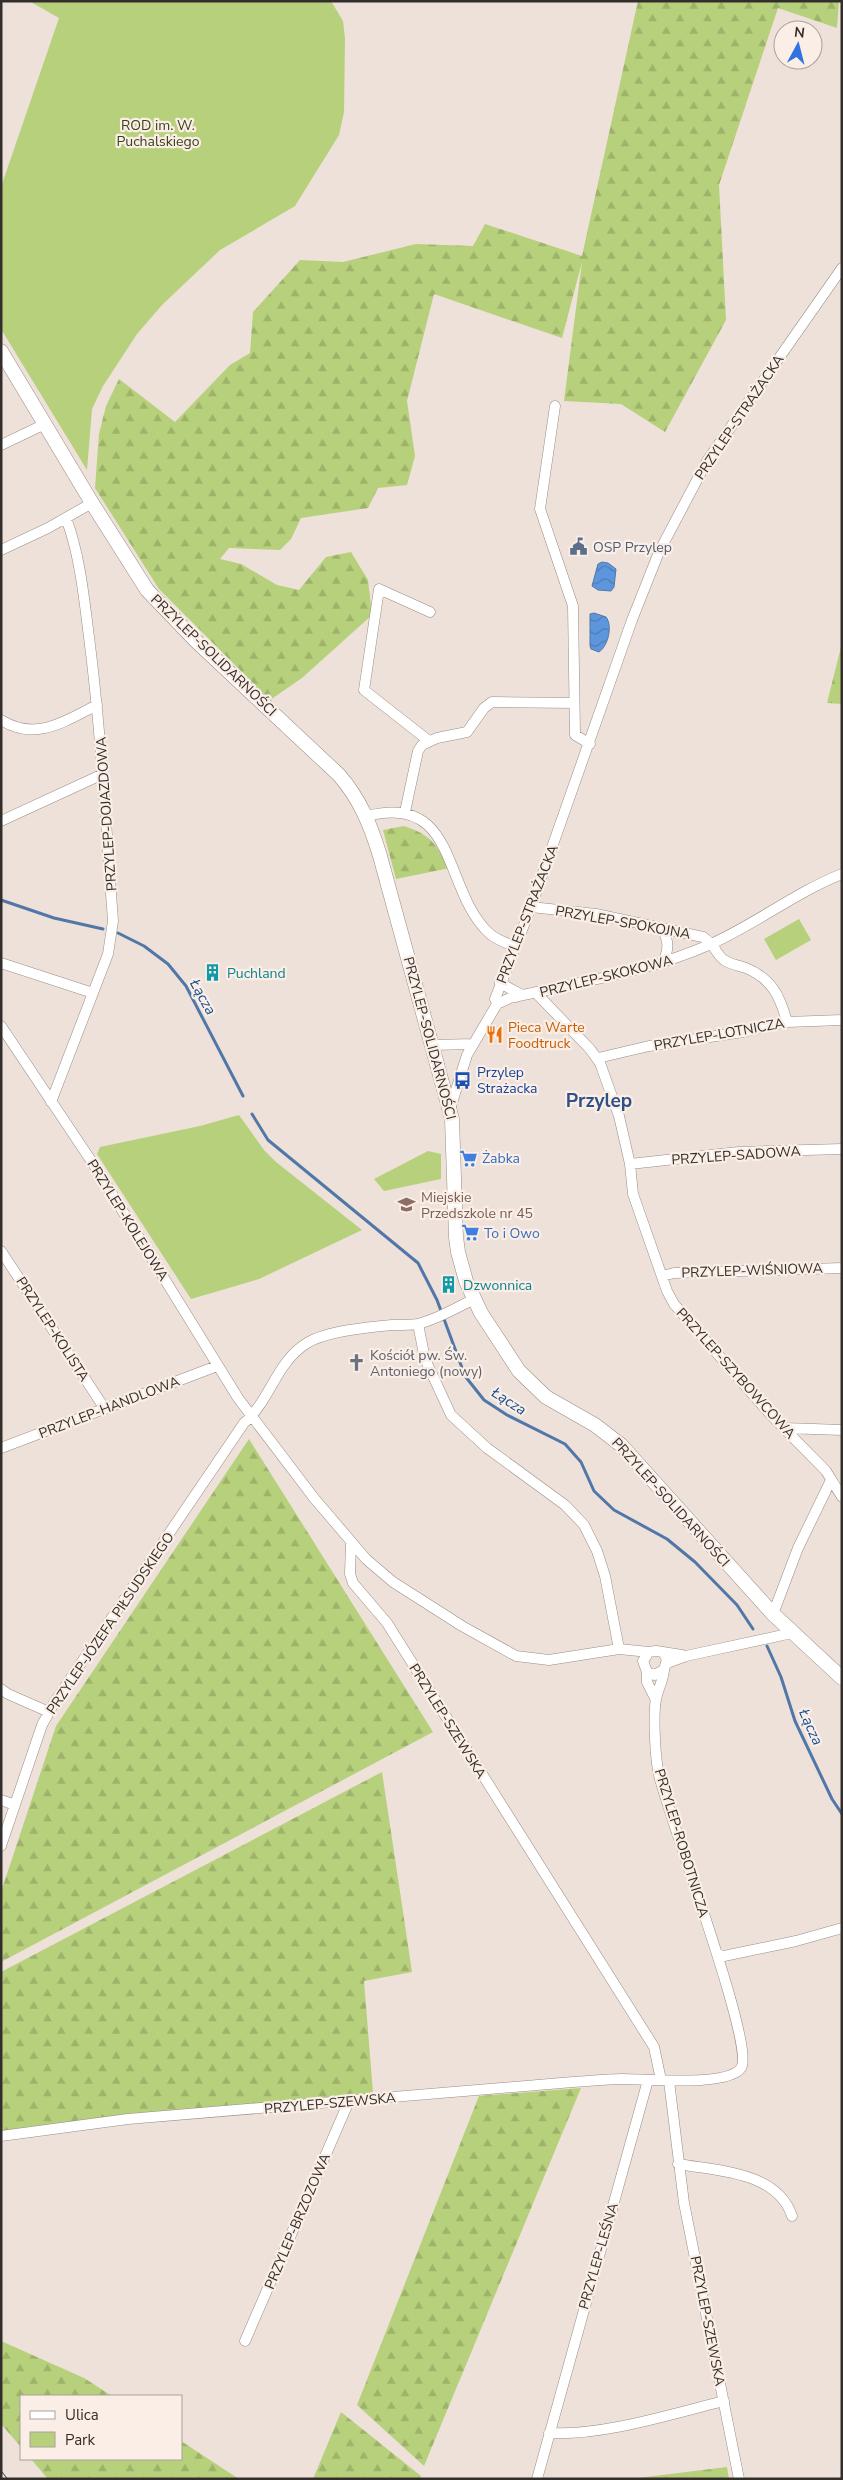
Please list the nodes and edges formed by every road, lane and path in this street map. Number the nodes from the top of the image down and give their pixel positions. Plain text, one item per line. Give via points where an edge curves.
1 (842, 268) edge
2 (1, 351) edge
3 (555, 406) dead end
4 (45, 424) junction
5 (1, 445) edge
6 (92, 503) junction
7 (66, 518) junction
8 (1, 550) edge
9 (430, 612) dead end
10 (574, 703) junction
11 (97, 706) junction
12 (1, 720) edge
13 (428, 741) junction
14 (590, 744) junction
15 (103, 774) junction
16 (405, 812) junction
17 (366, 816) junction
18 (1, 821) edge
19 (842, 874) edge
20 (531, 906) junction
21 (662, 928) junction
22 (713, 943) junction
23 (514, 946) junction
24 (1, 963) edge
25 (663, 963) junction
26 (500, 983) junction
27 (93, 993) junction
28 (536, 994) junction
29 (522, 996) junction
30 (497, 1004) junction
31 (842, 1020) edge
32 (787, 1022) junction
33 (1, 1026) edge
34 (472, 1044) junction
35 (433, 1046) junction
36 (598, 1058) junction
37 (51, 1102) junction
38 (450, 1109) junction
39 (842, 1148) edge
40 (630, 1164) junction
41 (1, 1251) edge
42 (842, 1268) edge
43 (662, 1276) junction
44 (474, 1299) junction
45 (418, 1324) junction
46 (217, 1366) junction
47 (105, 1409) junction
48 (252, 1417) junction
49 (784, 1428) junction
50 (842, 1430) edge
51 (1, 1448) edge
52 (831, 1480) junction
53 (842, 1497) edge
54 (351, 1542) junction
55 (773, 1614) junction
56 (792, 1633) junction
57 (619, 1649) junction
58 (646, 1656) junction
59 (665, 1662) junction
60 (647, 1672) junction
61 (842, 1678) edge
62 (1, 1688) edge
63 (656, 1700) junction
64 (49, 1712) junction
65 (1, 1800) edge
66 (15, 1805) junction
67 (1, 1846) edge
68 (842, 1928) edge
69 (717, 1954) junction
70 (648, 2080) junction
71 (665, 2080) junction
72 (349, 2101) junction
73 (1, 2136) edge
74 (678, 2164) junction
75 (792, 2216) dead end
76 (246, 2341) dead end
77 (724, 2401) junction
78 (549, 2432) junction
79 (537, 2479) edge
80 (740, 2479) edge

1 - 14 street, PRZYLEP-STRAŻACKA via 707,461 663,543 632,620
2 - 4 main road, PRZYLEP-SOLIDARNOŚCI
3 - 10 street via 540,509 573,606
4 - 5 street
4 - 6 main road, PRZYLEP-SOLIDARNOŚCI
6 - 7 street
6 - 17 main road, PRZYLEP-SOLIDARNOŚCI via 133,571 162,607 339,776 357,798
7 - 8 street
7 - 11 street, PRZYLEP-DOJAZDOWA via 83,597
9 - 13 street via 379,589 364,690
10 - 13 street via 492,702 467,732
10 - 14 street via 575,734
11 - 12 street via 40,730 27,731
11 - 15 street, PRZYLEP-DOJAZDOWA
13 - 16 street via 418,752
14 - 20 street, PRZYLEP-STRAŻACKA
15 - 18 street
15 - 27 street, PRZYLEP-DOJAZDOWA via 114,921 108,954
16 - 17 street
16 - 23 street via 431,827 485,928
17 - 35 main road, PRZYLEP-SOLIDARNOŚCI
19 - 22 street, PRZYLEP-SKOKOWA
20 - 21 street, PRZYLEP-SPOKOJNA via 596,914
20 - 23 street, PRZYLEP-STRAŻACKA
21 - 22 street, PRZYLEP-SPOKOJNA via 703,937
21 - 25 street via 668,941
22 - 25 street, PRZYLEP-SKOKOWA
22 - 32 street via 724,959 770,983 780,998
23 - 26 street, PRZYLEP-STRAŻACKA
24 - 27 street
25 - 28 street, PRZYLEP-SKOKOWA
26 - 29 street
26 - 30 street, PRZYLEP-STRAŻACKA via 495,999
27 - 37 street, PRZYLEP-DOJAZDOWA
28 - 29 street, PRZYLEP-SKOKOWA
28 - 36 street, PRZYLEP-SZYBOWCOWA
29 - 30 street, PRZYLEP-SKOKOWA
30 - 34 street, PRZYLEP-STRAŻACKA
31 - 32 street, PRZYLEP-LOTNICZA
32 - 36 street, PRZYLEP-LOTNICZA
33 - 37 street, PRZYLEP-KOLEJOWA
34 - 35 street
34 - 38 street, PRZYLEP-STRAŻACKA
35 - 38 main road, PRZYLEP-SOLIDARNOŚCI
36 - 40 street, PRZYLEP-SZYBOWCOWA via 619,1116
37 - 46 street, PRZYLEP-KOLEJOWA via 157,1265
38 - 44 main road, PRZYLEP-SOLIDARNOŚCI via 455,1146 458,1252
39 - 40 street, PRZYLEP-SADOWA via 739,1152
40 - 43 street, PRZYLEP-SZYBOWCOWA via 633,1194
41 - 47 street, PRZYLEP-KOLISTA
42 - 43 street, PRZYLEP-WIŚNIOWA
43 - 49 street, PRZYLEP-SZYBOWCOWA via 680,1312
44 - 45 street
44 - 55 main road, PRZYLEP-SOLIDARNOŚCI via 519,1371 546,1397 596,1425 621,1445
45 - 48 street via 348,1332 307,1342 291,1356 273,1380
45 - 57 street via 425,1359 451,1415 487,1448 565,1504 584,1524 605,1576
46 - 47 street, PRZYLEP-HANDLOWA
46 - 48 street, PRZYLEP-KOLEJOWA
47 - 51 street, PRZYLEP-HANDLOWA
48 - 54 street
48 - 64 street, PRZYLEP-JÓZEFA PIŁSUDSKIEGO
49 - 50 street
49 - 52 street, PRZYLEP-SZYBOWCOWA
52 - 53 street, PRZYLEP-SZYBOWCOWA
52 - 55 street via 798,1548
54 - 57 street via 393,1582 516,1656 549,1660
54 - 71 street, PRZYLEP-SZEWSKA via 350,1574 353,1583 387,1623 654,2047
55 - 56 main road, PRZYLEP-SOLIDARNOŚCI
56 - 59 street
56 - 61 main road, PRZYLEP-SOLIDARNOŚCI
57 - 58 street via 632,1649
58 - 59 street via 656,1650
58 - 60 street, PRZYLEP-ROBOTNICZA
59 - 60 street via 654,1675
59 - 63 street, PRZYLEP-ROBOTNICZA
60 - 63 street, PRZYLEP-ROBOTNICZA via 647,1682
62 - 64 street
63 - 69 street, PRZYLEP-ROBOTNICZA via 658,1774
64 - 66 street, PRZYLEP-JÓZEFA PIŁSUDSKIEGO
65 - 66 street
66 - 67 street, PRZYLEP-JÓZEFA PIŁSUDSKIEGO
68 - 69 street via 793,1942 724,1956
69 - 71 street, PRZYLEP-ROBOTNICZA via 739,2030 744,2059 741,2068 720,2078
70 - 71 street, PRZYLEP-SZEWSKA
70 - 72 street, PRZYLEP-SZEWSKA via 564,2083
70 - 78 street, PRZYLEP-LEŚNA
71 - 74 street, PRZYLEP-SZEWSKA
72 - 73 street, PRZYLEP-SZEWSKA via 128,2119
72 - 76 street, PRZYLEP-BRZOZOWA
74 - 75 street via 758,2179 769,2186
74 - 77 street, PRZYLEP-SZEWSKA
77 - 78 street via 634,2423 566,2434
77 - 80 street, PRZYLEP-SZEWSKA
78 - 79 street, PRZYLEP-LEŚNA

